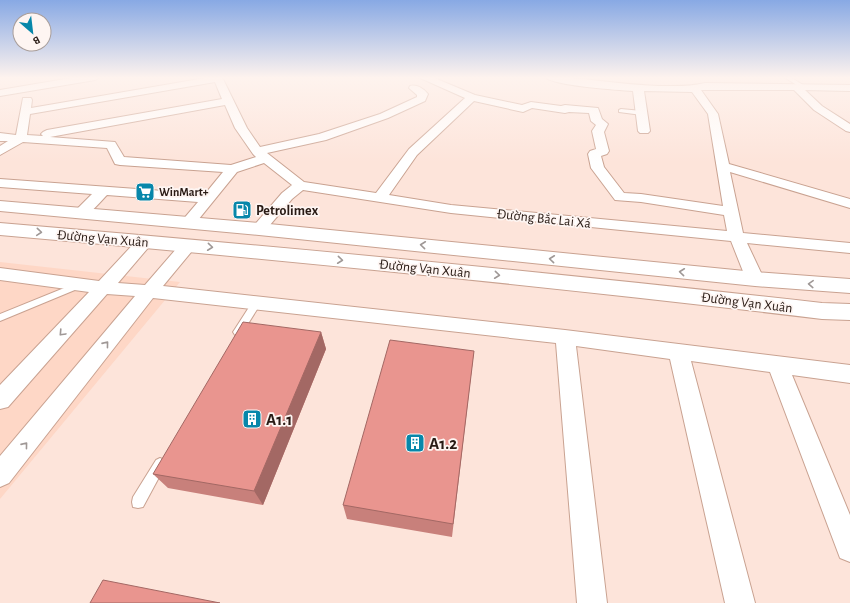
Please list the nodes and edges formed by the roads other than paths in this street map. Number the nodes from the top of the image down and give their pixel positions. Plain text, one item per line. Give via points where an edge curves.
1 (26, 105) edge
2 (64, 105) edge
3 (204, 105) edge
4 (229, 105) edge
5 (408, 105) edge
6 (463, 105) edge
7 (507, 105) edge
8 (531, 105) edge
9 (532, 105) edge
10 (641, 105) edge
11 (708, 105) edge
12 (816, 105) edge
13 (621, 111) dead end
14 (25, 112) junction
15 (642, 113) junction
16 (850, 129) edge
17 (644, 131) dead end
18 (0, 136) edge
19 (21, 138) junction
20 (0, 152) edge
21 (261, 155) junction
22 (723, 166) junction
23 (232, 169) junction
24 (0, 183) edge
25 (300, 185) junction
26 (104, 191) junction
27 (380, 197) junction
28 (209, 199) junction
29 (850, 204) edge
30 (0, 206) edge
31 (732, 212) junction
32 (80, 213) junction
33 (189, 222) junction
34 (258, 228) junction
35 (0, 229) edge
36 (737, 238) junction
37 (146, 242) junction
38 (189, 245) junction
39 (850, 248) edge
40 (0, 274) edge
41 (755, 280) junction
42 (80, 284) junction
43 (850, 286) edge
44 (104, 288) junction
45 (149, 291) junction
46 (256, 303) junction
47 (850, 312) edge
48 (0, 318) edge
49 (565, 337) junction
50 (231, 344) edge
51 (679, 353) junction
52 (778, 365) junction
53 (850, 374) edge
54 (0, 400) edge
55 (166, 454) edge
56 (0, 475) edge
57 (138, 502) dead end
58 (850, 548) edge
59 (592, 603) edge
60 (740, 603) edge

1 - 14 street
2 - 14 street
3 - 19 street
4 - 21 street via 241,128
5 - 21 street via 384,116
6 - 27 street via 413,152
7 - 8 street via 523,109
9 - 31 street via 594,110 596,121 602,124 598,131 603,151 594,154 598,168 620,197
10 - 15 street
11 - 22 street via 713,114
12 - 16 street
13 - 15 lane
14 - 19 street
15 - 17 street
18 - 19 street
19 - 20 street
19 - 23 street via 111,145 120,161
21 - 23 street
21 - 25 street
22 - 29 street
22 - 31 street
23 - 28 street
24 - 26 street
25 - 27 street, Đường Bắc Lai Xá
25 - 34 street
26 - 28 street
26 - 32 street
27 - 36 street, Đường Bắc Lai Xá via 451,209
28 - 33 street
30 - 32 highway, Đường Vạn Xuân
31 - 36 street
32 - 33 highway, Đường Vạn Xuân
33 - 34 highway, Đường Vạn Xuân
41 -> 34 highway, Đường Vạn Xuân
35 -> 37 highway, Đường Vạn Xuân
36 - 39 street, Đường Bắc Lai Xá
36 - 41 street
37 - 38 highway, Đường Vạn Xuân
37 - 44 street
38 - 45 street
38 -> 47 highway, Đường Vạn Xuân
40 - 42 street
43 -> 41 highway, Đường Vạn Xuân
42 - 44 street
42 - 48 lane
44 - 45 street
44 -> 54 street
45 - 46 street
56 -> 45 street
46 - 49 street
46 - 50 lane
49 - 51 street
49 - 59 street
51 - 52 street
51 - 60 street
52 - 53 street
52 - 58 street
55 - 57 lane

